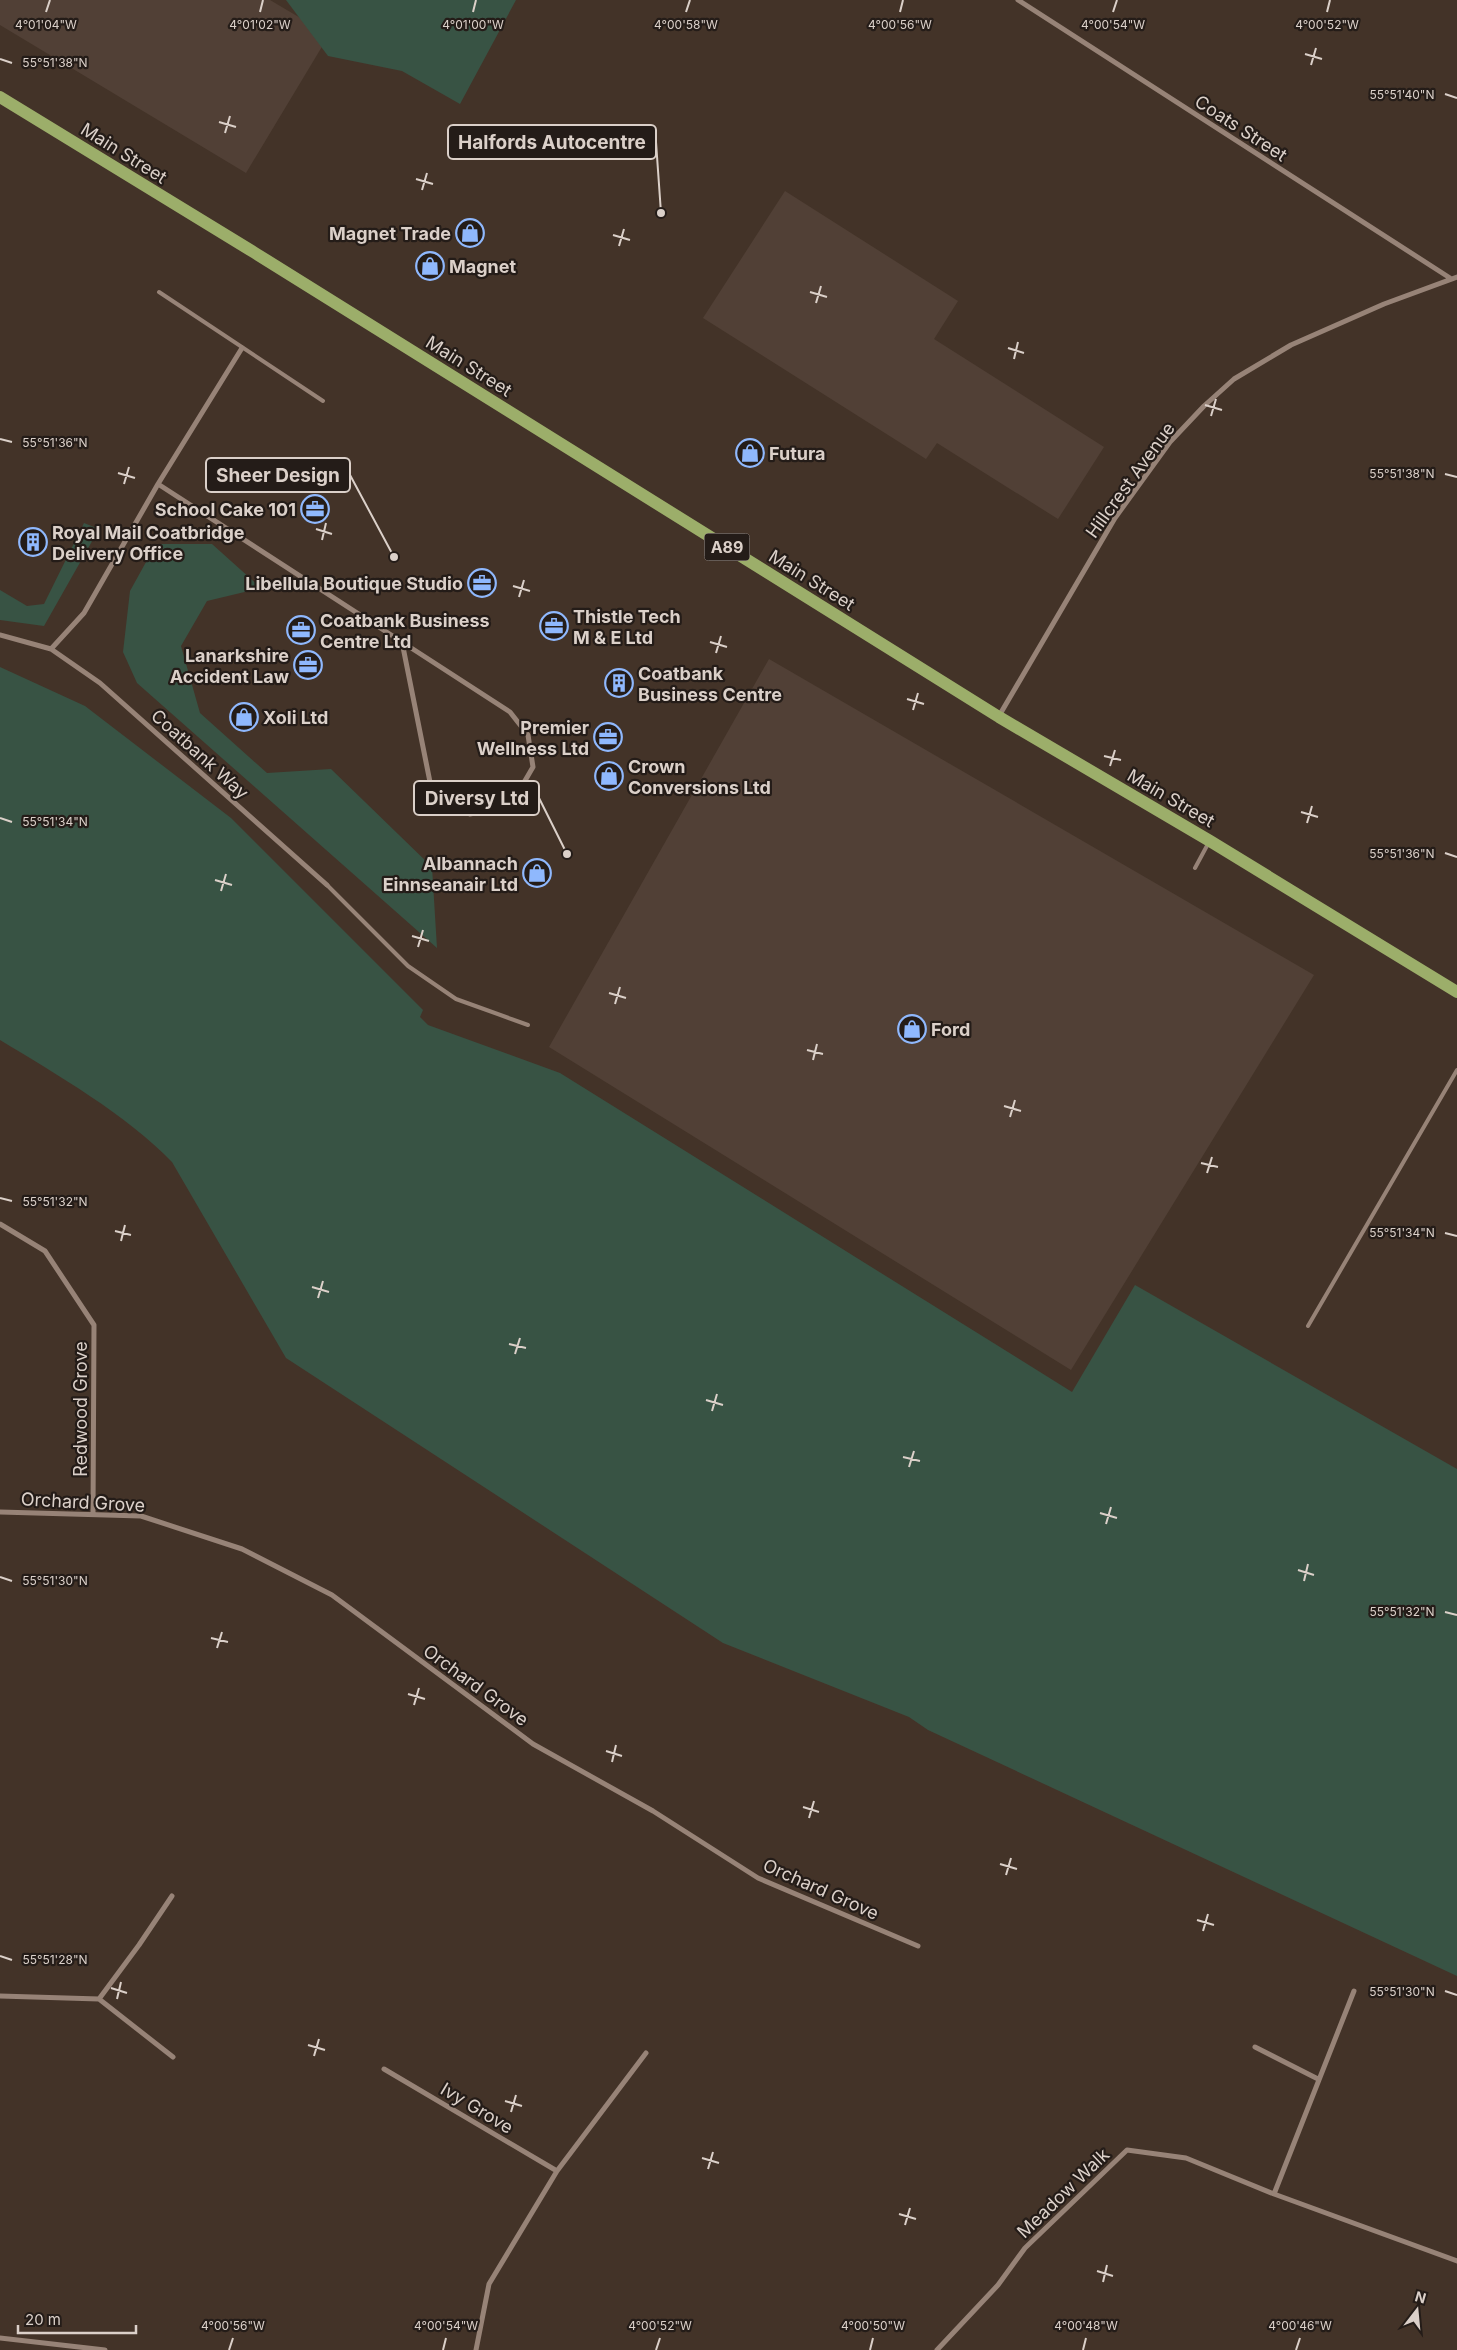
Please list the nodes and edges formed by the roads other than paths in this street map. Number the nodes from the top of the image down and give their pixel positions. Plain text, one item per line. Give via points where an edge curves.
1 (1018, 0) edge
2 (0, 97) edge
3 (1457, 277) edge
4 (1450, 278) junction
5 (160, 292) dead end
6 (242, 348) junction
7 (324, 400) dead end
8 (158, 484) junction
9 (0, 635) edge
10 (402, 642) junction
11 (51, 650) junction
12 (999, 717) junction
13 (1210, 840) junction
14 (1196, 868) dead end
15 (327, 885) joint
16 (1457, 992) edge
17 (528, 1025) dead end
18 (1457, 1070) edge
19 (0, 1224) edge
20 (1308, 1326) dead end
21 (0, 1512) edge
22 (93, 1514) junction
23 (172, 1896) dead end
24 (918, 1946) dead end
25 (1354, 1991) dead end
26 (0, 1996) edge
27 (99, 1999) junction
28 (1255, 2046) dead end
29 (646, 2053) dead end
30 (173, 2057) dead end
31 (384, 2068) dead end
32 (1318, 2079) junction
33 (557, 2171) junction
34 (1274, 2194) junction
35 (1457, 2261) edge
36 (0, 2338) edge
37 (105, 2350) edge
38 (476, 2350) edge
39 (936, 2350) edge

1 - 4 street, Coats Street
2 - 12 main road, Main Street / A89
3 - 4 street, Hillcrest Avenue
4 - 12 street, Hillcrest Avenue via 1291,345 1234,380 1204,406 1170,442 1115,518
5 - 6 lane
6 - 7 lane
6 - 8 street
8 - 10 street
8 - 11 street via 84,613
9 - 11 street, Coatbank Way
10 - 10 street via 510,712 528,734 533,767 520,791 499,808 470,814 432,792
11 - 15 street, Coatbank Way via 100,683
12 - 13 main road, Main Street / A89
13 - 14 lane
13 - 16 main road, Main Street / A89
15 - 17 lane via 408,966 456,999
18 - 20 lane
19 - 22 street, Redwood Grove via 44,1251 94,1325
21 - 22 street, Orchard Grove
22 - 24 street, Orchard Grove via 141,1516 242,1549 332,1595 533,1744 653,1811 758,1878
23 - 27 street
25 - 32 street
26 - 27 street
27 - 30 street
28 - 32 street
29 - 33 street
31 - 33 street, Ivy Grove
32 - 34 street
33 - 38 street via 488,2284
34 - 35 street, Meadow Walk
34 - 39 street, Meadow Walk via 1186,2158 1127,2150 1025,2248 998,2286
36 - 37 street

